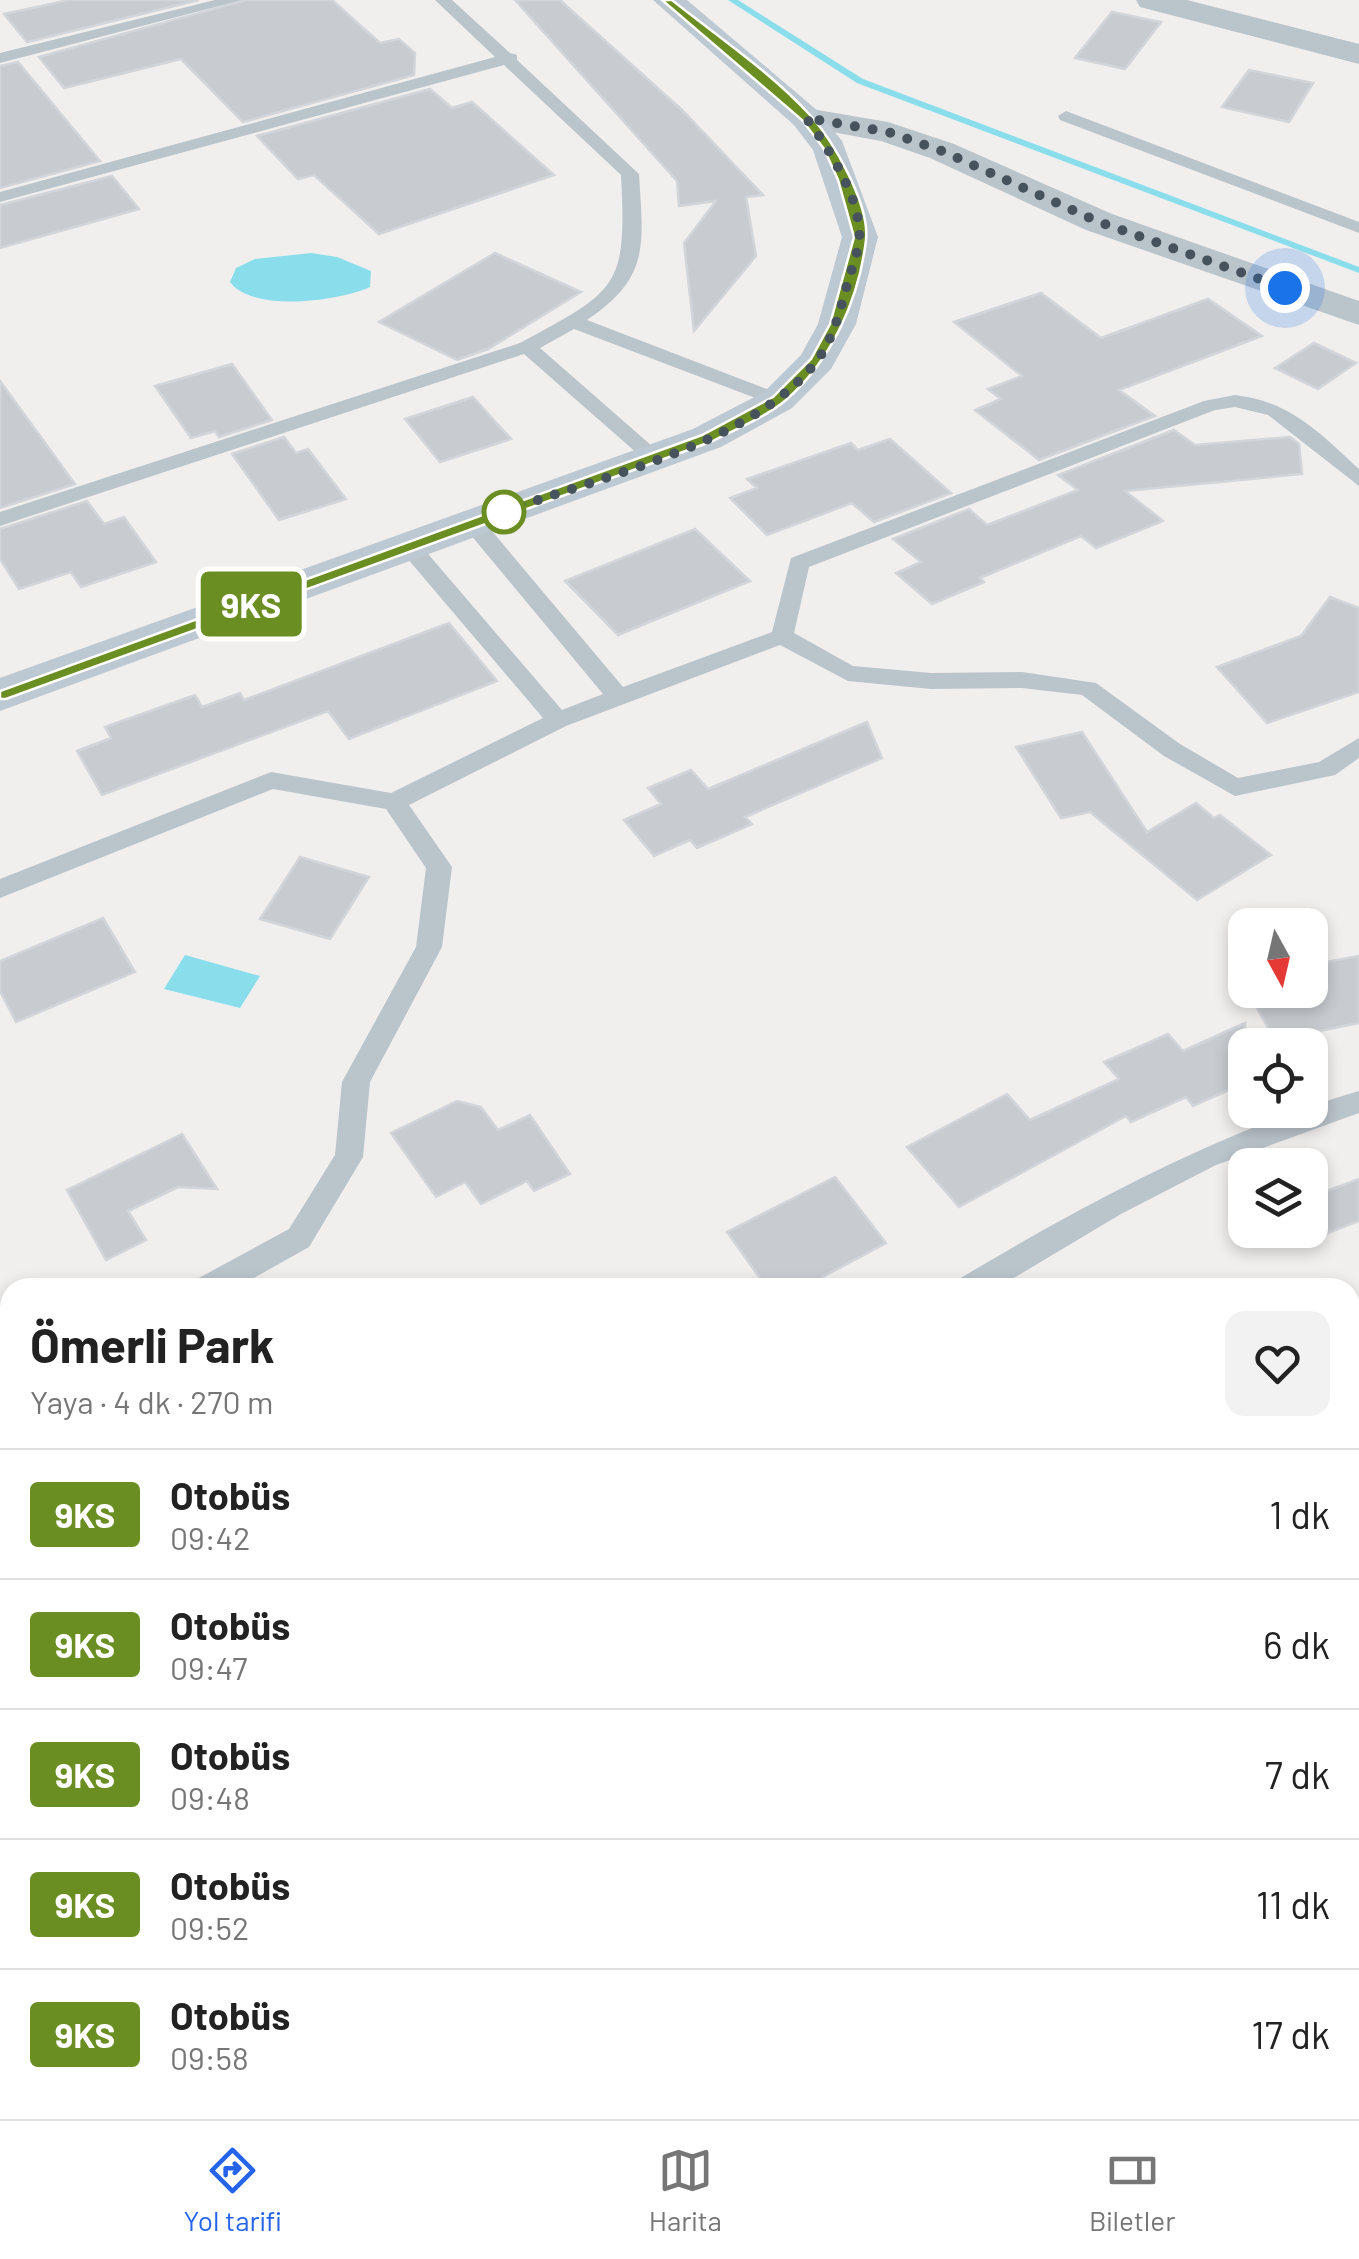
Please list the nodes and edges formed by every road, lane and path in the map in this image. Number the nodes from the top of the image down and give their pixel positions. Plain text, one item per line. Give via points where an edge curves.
1 (234, 0) edge
2 (443, 0) edge
3 (668, 0) edge
4 (1151, 0) edge
5 (1359, 54) edge
6 (0, 58) edge
7 (511, 58) junction
8 (1066, 116) dead end
9 (806, 118) junction
10 (0, 197) edge
11 (1359, 228) edge
12 (1359, 314) edge
13 (574, 322) junction
14 (527, 346) junction
15 (778, 400) junction
16 (654, 458) junction
17 (1359, 480) edge
18 (0, 518) edge
19 (473, 523) junction
20 (409, 546) junction
21 (782, 636) junction
22 (0, 695) edge
23 (619, 698) junction
24 (558, 720) junction
25 (1359, 746) edge
26 (394, 802) junction
27 (0, 889) edge
28 (1359, 1102) edge
29 (226, 1278) edge
30 (987, 1278) edge

1 - 6 lane
2 - 7 lane
3 - 9 street
4 - 5 street
7 - 10 lane
7 - 13 lane via 630,174 632,233 624,279
8 - 11 lane
9 - 12 street via 888,132 942,151 1099,222
9 - 15 street via 830,148 860,237 837,324 817,361
13 - 14 lane
13 - 15 lane
14 - 16 lane
14 - 18 lane
15 - 16 street
16 - 19 street
17 - 21 lane via 1276,407 1240,398 1211,405 799,563
19 - 20 street
19 - 23 lane
20 - 22 street
20 - 24 lane
21 - 23 lane
21 - 25 lane via 848,673 1088,688 1235,786 1326,769
23 - 24 lane
24 - 26 lane
26 - 27 lane via 271,780
26 - 29 lane via 439,867 429,947 356,1082 349,1157 300,1238
28 - 30 lane via 1310,1114 1146,1182

